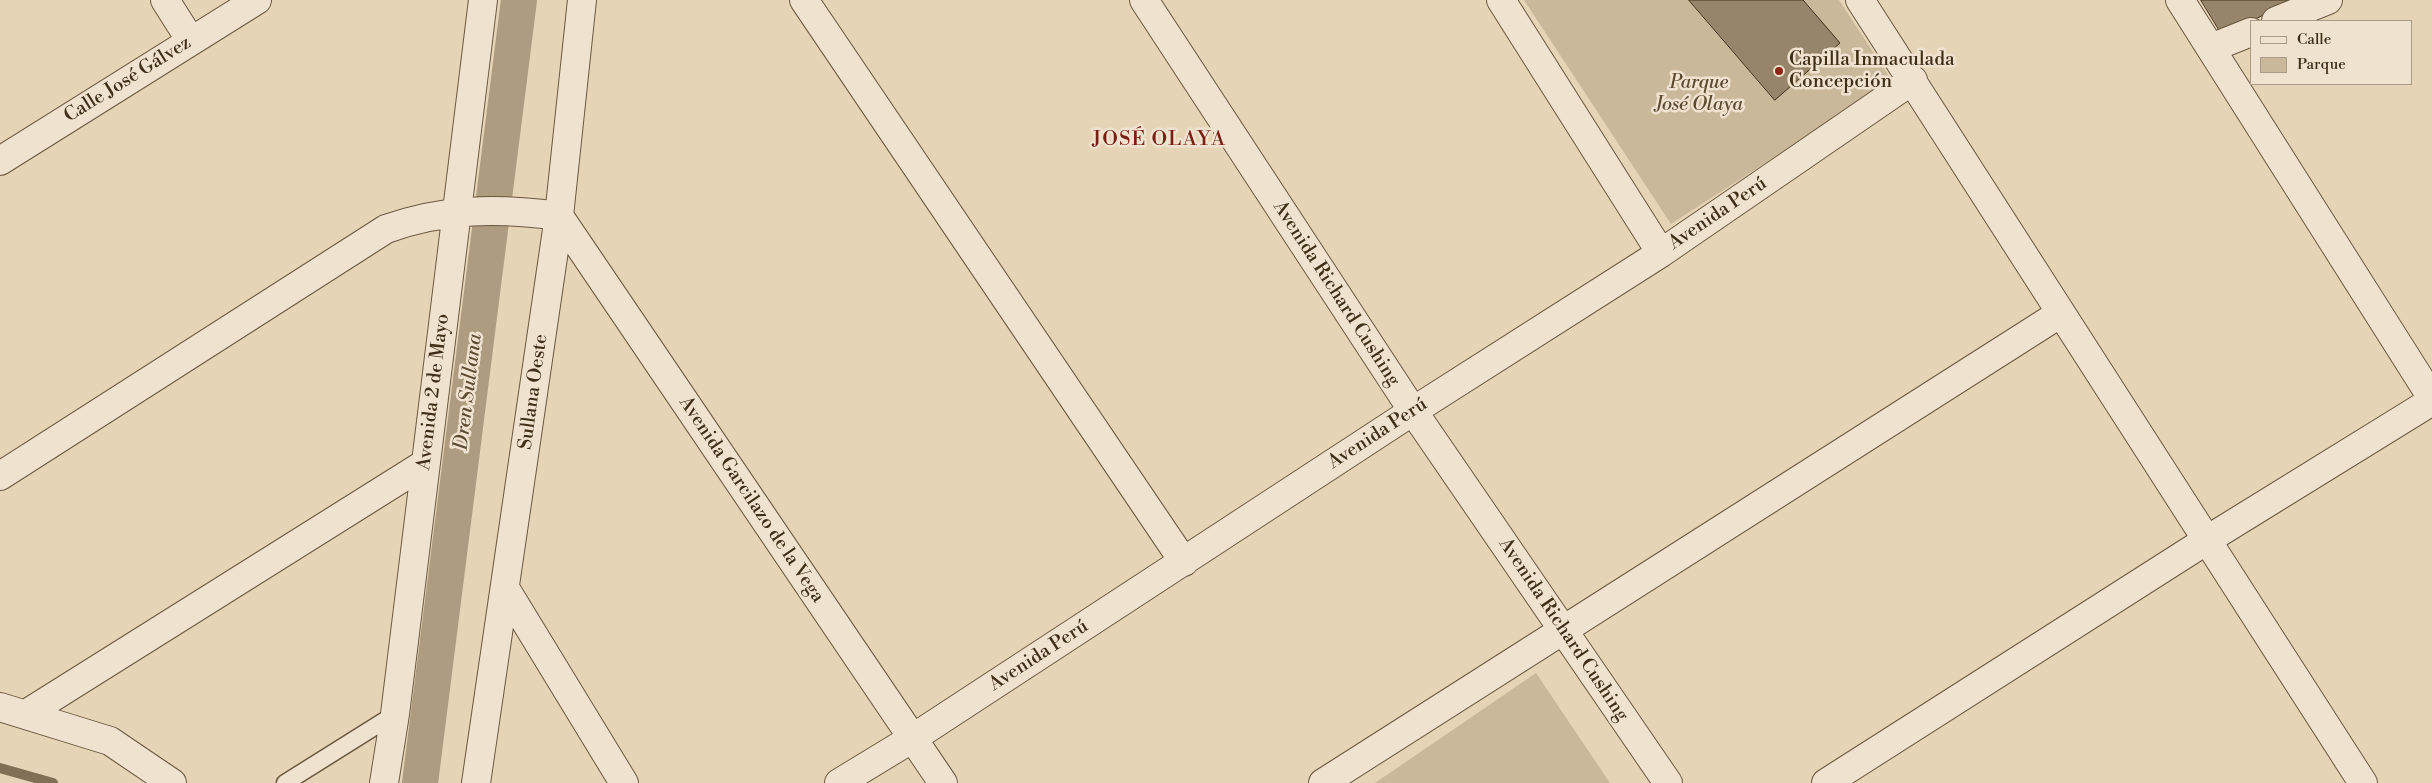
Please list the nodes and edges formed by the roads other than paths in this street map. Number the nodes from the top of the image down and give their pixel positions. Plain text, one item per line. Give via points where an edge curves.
1 (165, 0) edge
2 (257, 0) edge
3 (483, 0) edge
4 (582, 0) edge
5 (804, 0) edge
6 (1144, 0) edge
7 (1501, 0) edge
8 (1860, 0) edge
9 (2180, 0) edge
10 (2328, 0) edge
11 (2278, 20) edge
12 (2250, 32) edge
13 (191, 40) junction
14 (2211, 48) junction
15 (1913, 80) junction
16 (0, 161) edge
17 (463, 212) junction
18 (546, 215) junction
19 (1661, 253) junction
20 (2062, 313) junction
21 (2432, 400) edge
22 (1413, 411) junction
23 (426, 463) junction
24 (0, 476) edge
25 (2207, 540) junction
26 (1184, 562) junction
27 (504, 588) junction
28 (1563, 631) junction
29 (13, 711) edge
30 (395, 714) junction
31 (913, 738) junction
32 (2356, 781) edge
33 (172, 783) edge
34 (285, 783) edge
35 (384, 783) edge
36 (476, 783) edge
37 (624, 783) edge
38 (839, 783) edge
39 (943, 783) edge
40 (1323, 783) edge
41 (1668, 783) edge
42 (1826, 783) edge

1 - 13 street
2 - 13 street, Calle José Gálvez
3 - 17 street, Avenida 2 de Mayo
4 - 18 street, Sullana Oeste
5 - 26 street
6 - 22 street, Avenida Richard Cushing
7 - 19 street
8 - 15 street
9 - 14 street
10 - 11 street
12 - 14 street
13 - 16 street, Calle José Gálvez
14 - 21 street
15 - 19 street, Avenida Perú
15 - 20 street
17 - 18 street
17 - 23 street, Avenida 2 de Mayo
17 - 24 street via 417,218 386,229
18 - 27 street, Sullana Oeste
18 - 31 street, Avenida Garcilazo de la Vega
19 - 22 street, Avenida Perú
20 - 25 street
20 - 28 street
21 - 25 street
22 - 26 street, Avenida Perú
22 - 28 street, Avenida Richard Cushing
23 - 29 street
23 - 30 street, Avenida 2 de Mayo
25 - 32 street
25 - 42 street
26 - 31 street, Avenida Perú
27 - 36 street, Sullana Oeste
27 - 37 street
28 - 40 street
28 - 41 street, Avenida Richard Cushing
29 - 33 street via 110,741
30 - 34 lane
30 - 35 street, Avenida 2 de Mayo
31 - 38 street, Avenida Perú
31 - 39 street, Avenida Garcilazo de la Vega

